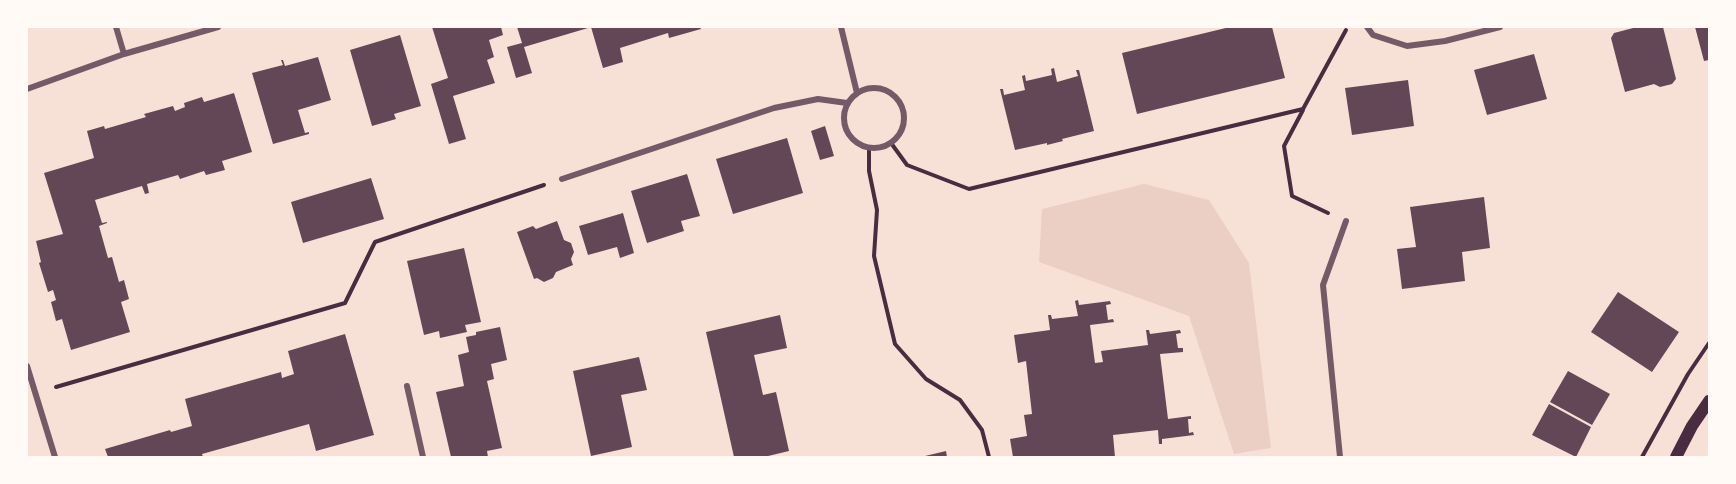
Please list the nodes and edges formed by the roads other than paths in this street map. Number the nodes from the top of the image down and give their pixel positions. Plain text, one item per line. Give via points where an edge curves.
1 (116, 27) edge
2 (218, 27) edge
3 (841, 27) edge
4 (1367, 27) edge
5 (1500, 27) edge
6 (124, 54) junction
7 (27, 89) edge
8 (857, 93) junction
9 (847, 103) junction
10 (562, 179) road end
11 (1346, 221) road end
12 (27, 366) edge
13 (407, 386) dead end
14 (1709, 401) edge
15 (56, 457) edge
16 (423, 457) edge
17 (1340, 457) edge
18 (1676, 457) edge

1 - 6 street
2 - 6 street
3 - 8 street
4 - 5 street via 1373,35 1407,46
6 - 7 street
8 - 9 street
8 - 9 street via 869,88 883,89 902,107 904,120 891,143 869,149 856,143 846,132 843,117
9 - 10 street via 818,99 774,108
11 - 17 street via 1323,285
12 - 15 street
13 - 16 street
14 - 18 main road

